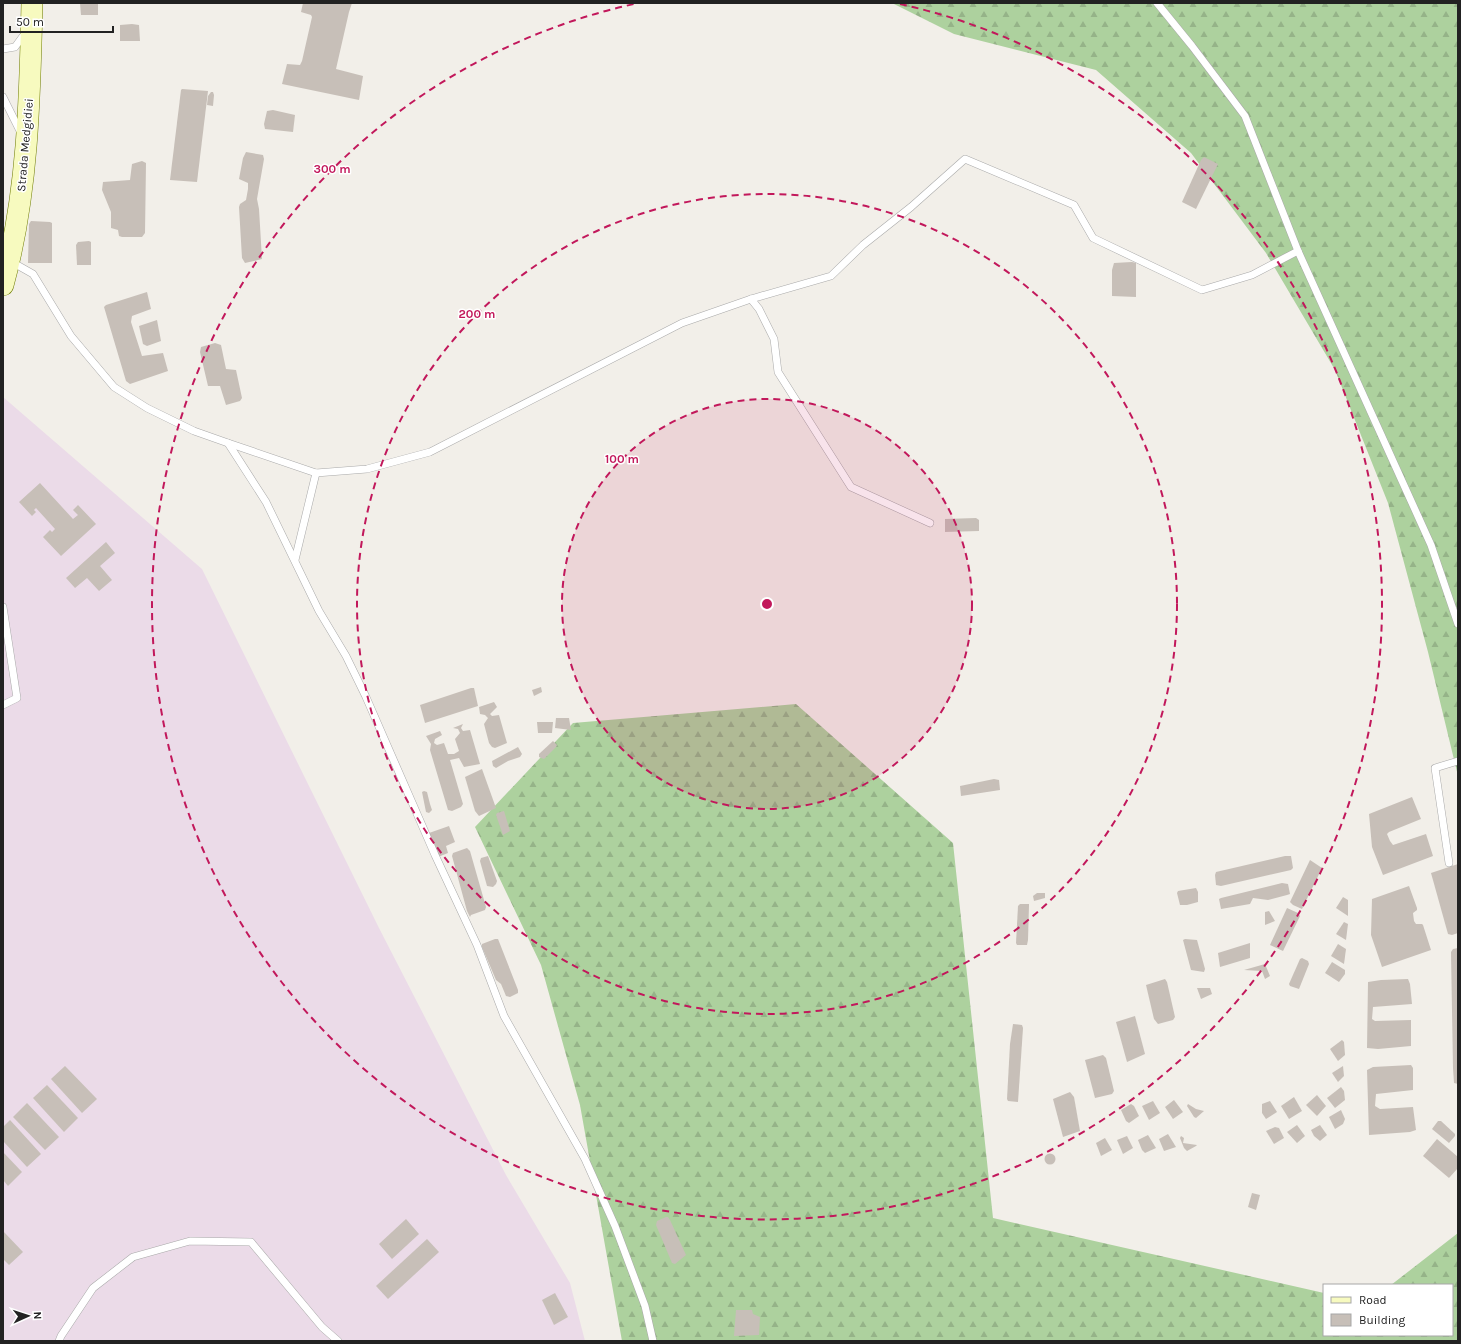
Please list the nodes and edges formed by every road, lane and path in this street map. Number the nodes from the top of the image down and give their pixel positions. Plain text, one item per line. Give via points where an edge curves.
1 (32, 3) edge
2 (1157, 3) edge
3 (32, 24) junction
4 (3, 49) edge
5 (3, 98) edge
6 (26, 143) junction
7 (1298, 251) junction
8 (10, 261) junction
9 (3, 285) edge
10 (751, 299) junction
11 (228, 443) junction
12 (316, 473) junction
13 (930, 523) dead end
14 (295, 560) junction
15 (3, 608) edge
16 (1458, 624) edge
17 (3, 705) edge
18 (1458, 762) edge
19 (1449, 863) dead end
20 (60, 1341) edge
21 (338, 1341) edge
22 (653, 1341) edge

1 - 3 main road, Strada Medgidiei
2 - 7 lane via 1245,116
3 - 4 lane via 15,47
3 - 6 main road, Strada Medgidiei
5 - 6 lane
6 - 8 main road, Strada Medgidiei
7 - 10 lane via 1252,275 1202,290 1092,238 1074,205 965,159 863,245 831,276
7 - 16 lane via 1431,545
8 - 9 main road, Strada Medgidiei
8 - 11 lane via 33,274 71,336 114,387 146,408 194,431
10 - 12 lane via 682,323 430,452 367,469
10 - 13 lane via 774,339 778,372 851,487
11 - 12 lane
11 - 14 lane via 266,502
12 - 14 lane
14 - 22 lane via 319,611 346,656 366,697 476,944 504,1016 585,1159 615,1226 645,1306
15 - 17 lane via 17,698
18 - 19 lane via 1435,768
20 - 21 lane via 92,1288 133,1256 190,1241 251,1242 322,1326

